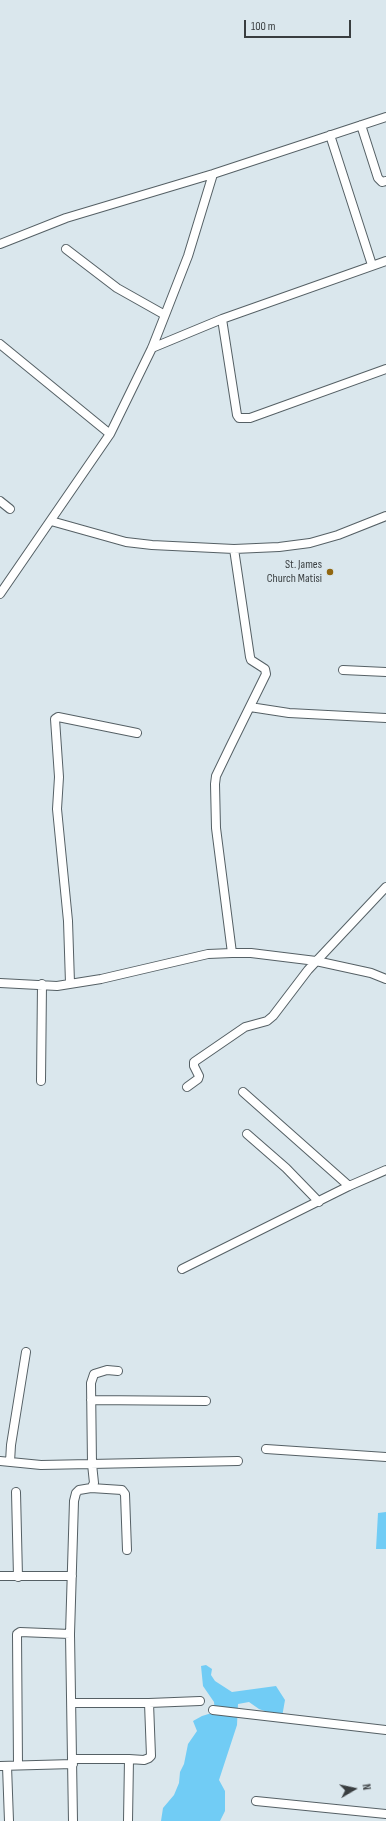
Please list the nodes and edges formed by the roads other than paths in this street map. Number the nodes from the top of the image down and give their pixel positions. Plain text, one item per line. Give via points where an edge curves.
1 (386, 117) edge
2 (361, 125) junction
3 (330, 135) junction
4 (213, 174) junction
5 (386, 181) edge
6 (0, 244) edge
7 (66, 249) dead end
8 (386, 260) edge
9 (372, 266) junction
10 (166, 315) junction
11 (222, 319) junction
12 (0, 344) edge
13 (152, 348) junction
14 (386, 369) edge
15 (110, 434) junction
16 (0, 501) edge
17 (10, 509) dead end
18 (386, 516) edge
19 (51, 521) junction
20 (234, 549) junction
21 (0, 594) edge
22 (343, 670) dead end
23 (386, 672) edge
24 (250, 707) junction
25 (386, 718) edge
26 (137, 733) dead end
27 (386, 887) edge
28 (232, 953) junction
29 (316, 961) junction
30 (386, 979) edge
31 (0, 983) edge
32 (70, 983) junction
33 (42, 984) junction
34 (41, 1081) dead end
35 (187, 1087) dead end
36 (243, 1092) dead end
37 (246, 1134) dead end
38 (386, 1170) edge
39 (349, 1186) junction
40 (319, 1202) junction
41 (182, 1269) dead end
42 (26, 1352) dead end
43 (118, 1371) dead end
44 (91, 1400) junction
45 (206, 1401) dead end
46 (266, 1449) dead end
47 (386, 1457) edge
48 (0, 1461) edge
49 (238, 1461) dead end
50 (10, 1462) junction
51 (92, 1464) junction
52 (91, 1488) junction
53 (16, 1492) dead end
54 (127, 1550) dead end
55 (0, 1576) edge
56 (72, 1576) junction
57 (18, 1577) junction
58 (70, 1634) junction
59 (200, 1701) dead end
60 (72, 1703) junction
61 (149, 1704) junction
62 (213, 1710) dead end
63 (386, 1730) edge
64 (129, 1759) junction
65 (72, 1761) junction
66 (18, 1765) junction
67 (4, 1766) edge
68 (256, 1801) dead end
69 (386, 1814) edge
70 (9, 1821) edge
71 (73, 1821) edge
72 (128, 1821) edge

1 - 2 street
2 - 3 street
2 - 5 street via 378,178 382,182
3 - 4 street
3 - 9 street
4 - 6 street via 66,218
4 - 10 street via 188,256
7 - 10 street via 117,288
8 - 9 street
9 - 11 street
10 - 13 street
11 - 13 street
11 - 14 street via 239,418 250,418
12 - 15 street
13 - 15 street
15 - 19 street
16 - 17 street
18 - 20 street via 310,543
19 - 20 street via 126,542
19 - 21 street
20 - 24 street via 250,657 266,672
22 - 23 street
24 - 25 street via 289,713
24 - 28 street via 215,784 216,828
26 - 32 street via 58,717 54,719 59,777 57,809 68,921
27 - 29 street
28 - 29 street
28 - 32 street via 208,954 101,980
29 - 30 street
29 - 35 street via 267,1021 245,1027 194,1062 199,1076
31 - 33 street
32 - 33 street via 57,986
33 - 34 street
36 - 39 street
37 - 40 street via 286,1168
38 - 39 street
39 - 40 street
40 - 41 street
42 - 50 street
43 - 44 street via 107,1370 94,1374
44 - 45 street
44 - 51 street
46 - 47 street
48 - 50 street
49 - 51 street
50 - 51 street via 41,1465
51 - 52 street via 94,1483
52 - 54 street via 122,1490 125,1494
52 - 56 street via 79,1490 74,1501
53 - 57 street
55 - 57 street
56 - 57 street
56 - 58 street
58 - 60 street
58 - 66 street via 17,1634
59 - 61 street
60 - 61 street
60 - 65 street
61 - 64 street via 151,1756 144,1760
62 - 63 street
64 - 65 street
64 - 72 street
65 - 66 street
65 - 71 street
66 - 67 street
67 - 70 street
68 - 69 street

